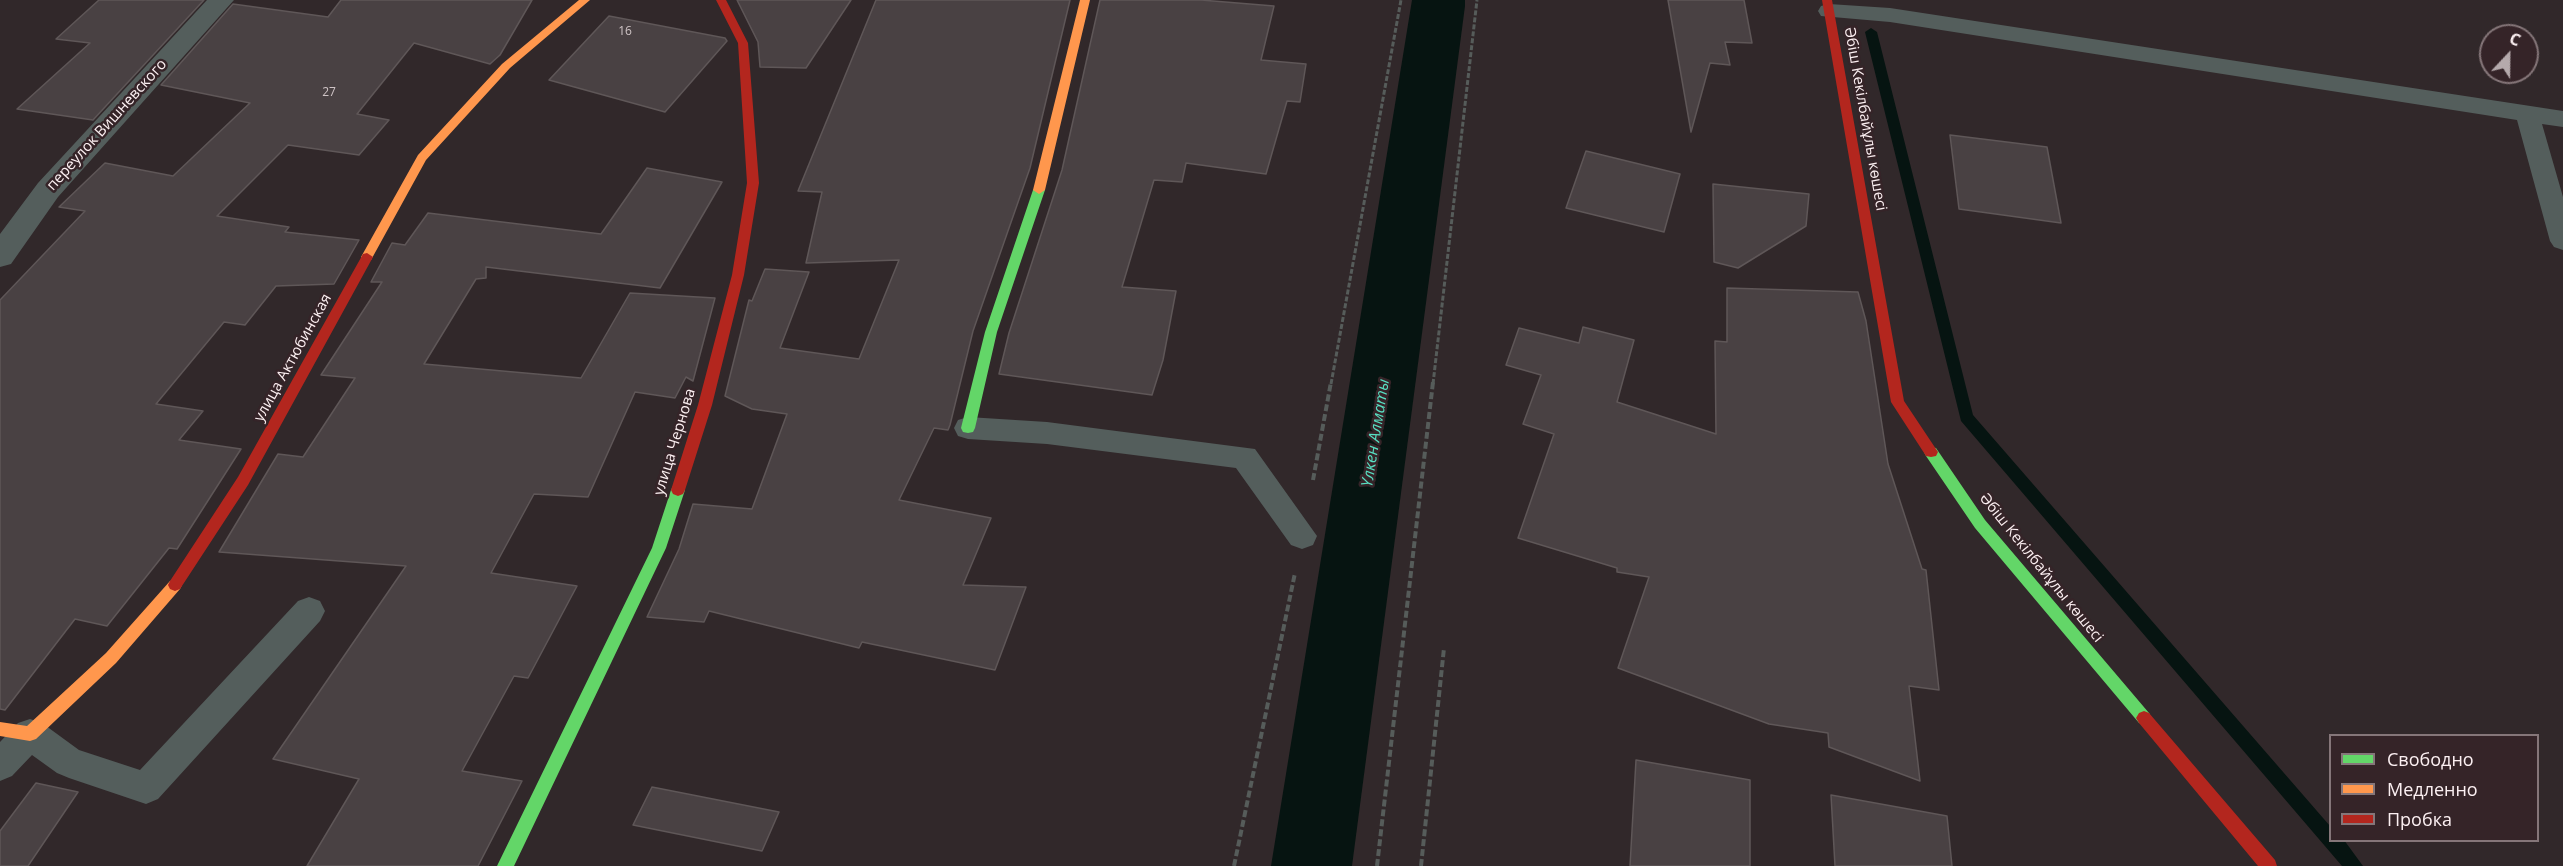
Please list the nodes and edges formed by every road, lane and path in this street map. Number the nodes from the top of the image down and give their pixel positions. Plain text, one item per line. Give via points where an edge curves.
1 (221, 0) edge
2 (585, 0) edge
3 (721, 0) edge
4 (1085, 0) edge
5 (1401, 0) edge
6 (1477, 0) edge
7 (1828, 5) edge
8 (2527, 114) junction
9 (2563, 119) edge
10 (2563, 241) edge
11 (0, 256) edge
12 (968, 428) joint
13 (1302, 536) junction
14 (309, 611) dead end
15 (1444, 648) dead end
16 (15, 732) edge
17 (0, 765) edge
18 (505, 866) edge
19 (1234, 866) edge
20 (1377, 866) edge
21 (1421, 866) edge
22 (2269, 866) edge

1 - 11 street, переулок Вишневского via 48,190
2 - 16 street, улица Актюбинская via 506,66 422,158 243,481 180,579 111,658
3 - 18 street, улица Чернова via 743,43 753,183 735,285 705,405 659,548
4 - 12 street via 1046,169 992,332
5 - 13 path
6 - 20 path
7 - 8 lane
7 - 22 street, Әбіш Кекілбайұлы көшесі via 1898,402 1980,524
8 - 9 lane
8 - 10 lane
12 - 13 lane via 1047,433 1245,457
13 - 19 path
14 - 16 lane via 146,788 69,762
15 - 21 path
16 - 17 lane

